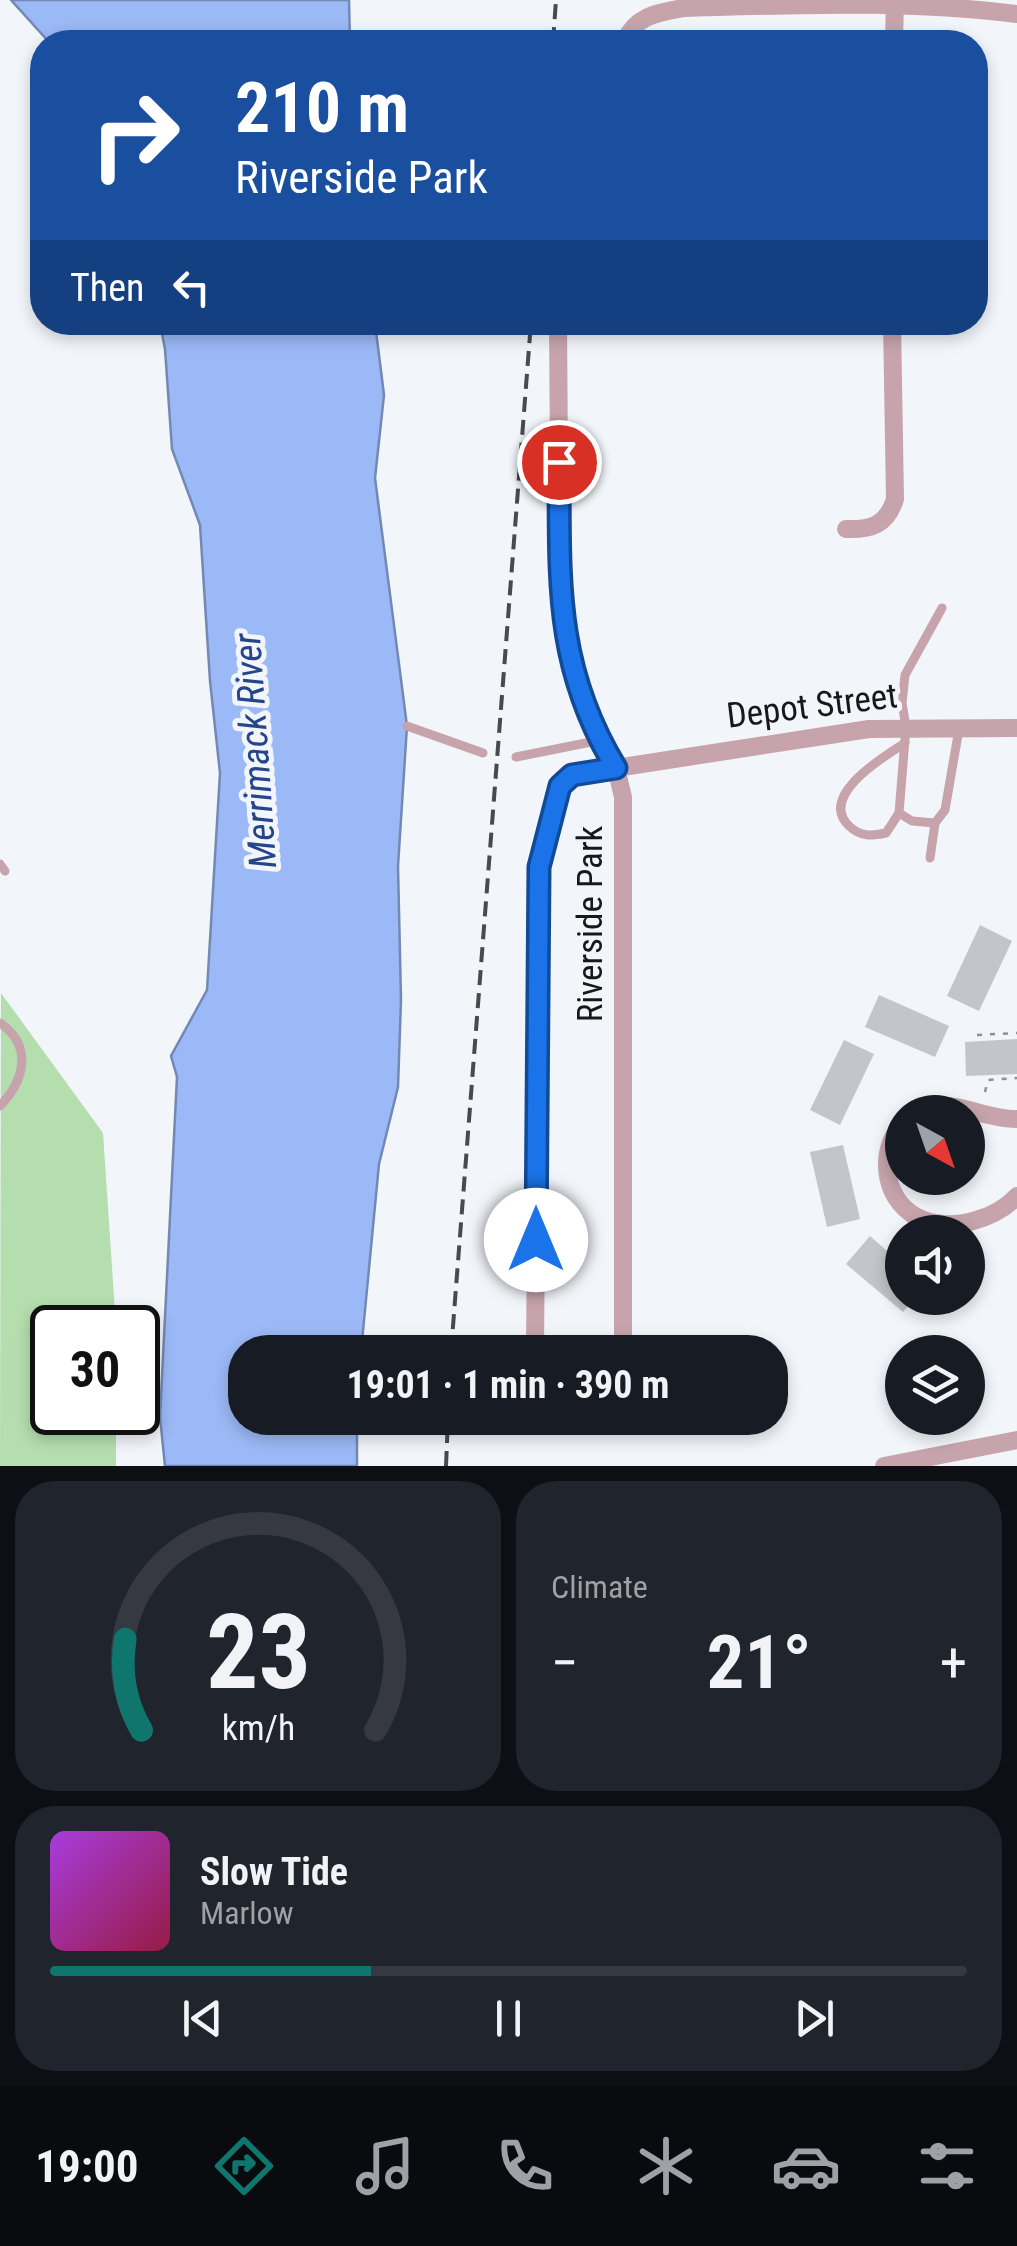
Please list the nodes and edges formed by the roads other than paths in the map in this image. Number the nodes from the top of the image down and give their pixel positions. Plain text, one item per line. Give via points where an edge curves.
1 (895, 0) edge
2 (1017, 14) edge
3 (632, 30) edge
4 (894, 30) edge
5 (558, 335) edge
6 (892, 335) edge
7 (846, 530) dead end
8 (942, 608) dead end
9 (408, 726) dead end
10 (1017, 728) edge
11 (959, 730) junction
12 (906, 735) junction
13 (601, 740) junction
14 (483, 753) dead end
15 (516, 757) dead end
16 (616, 768) junction
17 (898, 814) junction
18 (934, 823) junction
19 (930, 858) dead end
20 (0, 1023) edge
21 (0, 1106) edge
22 (985, 1116) edge
23 (1017, 1120) edge
24 (898, 1195) edge
25 (1017, 1196) edge
26 (535, 1335) edge
27 (623, 1335) edge
28 (1017, 1440) edge
29 (978, 1457) edge
30 (884, 1466) edge

1 - 2 street
1 - 3 street via 684,8 652,14
1 - 4 street
5 - 13 street via 560,596 570,662
6 - 7 street via 895,499 883,522
8 - 12 lane via 905,674
9 - 14 lane
10 - 11 street, Depot Street
11 - 12 street, Depot Street
11 - 18 lane via 946,810
12 - 16 street, Depot Street via 851,731
12 - 17 lane
12 - 17 lane via 847,789 840,805 850,828 868,837 886,833
13 - 15 lane
13 - 16 street
16 - 26 street, Riverside Park via 572,775 560,786 539,867
16 - 27 street, Riverside Park via 624,797
17 - 18 lane
18 - 19 lane
20 - 21 lane via 24,1060
22 - 23 street
24 - 25 street via 925,1220 960,1223 994,1214
28 - 29 street
29 - 30 street

